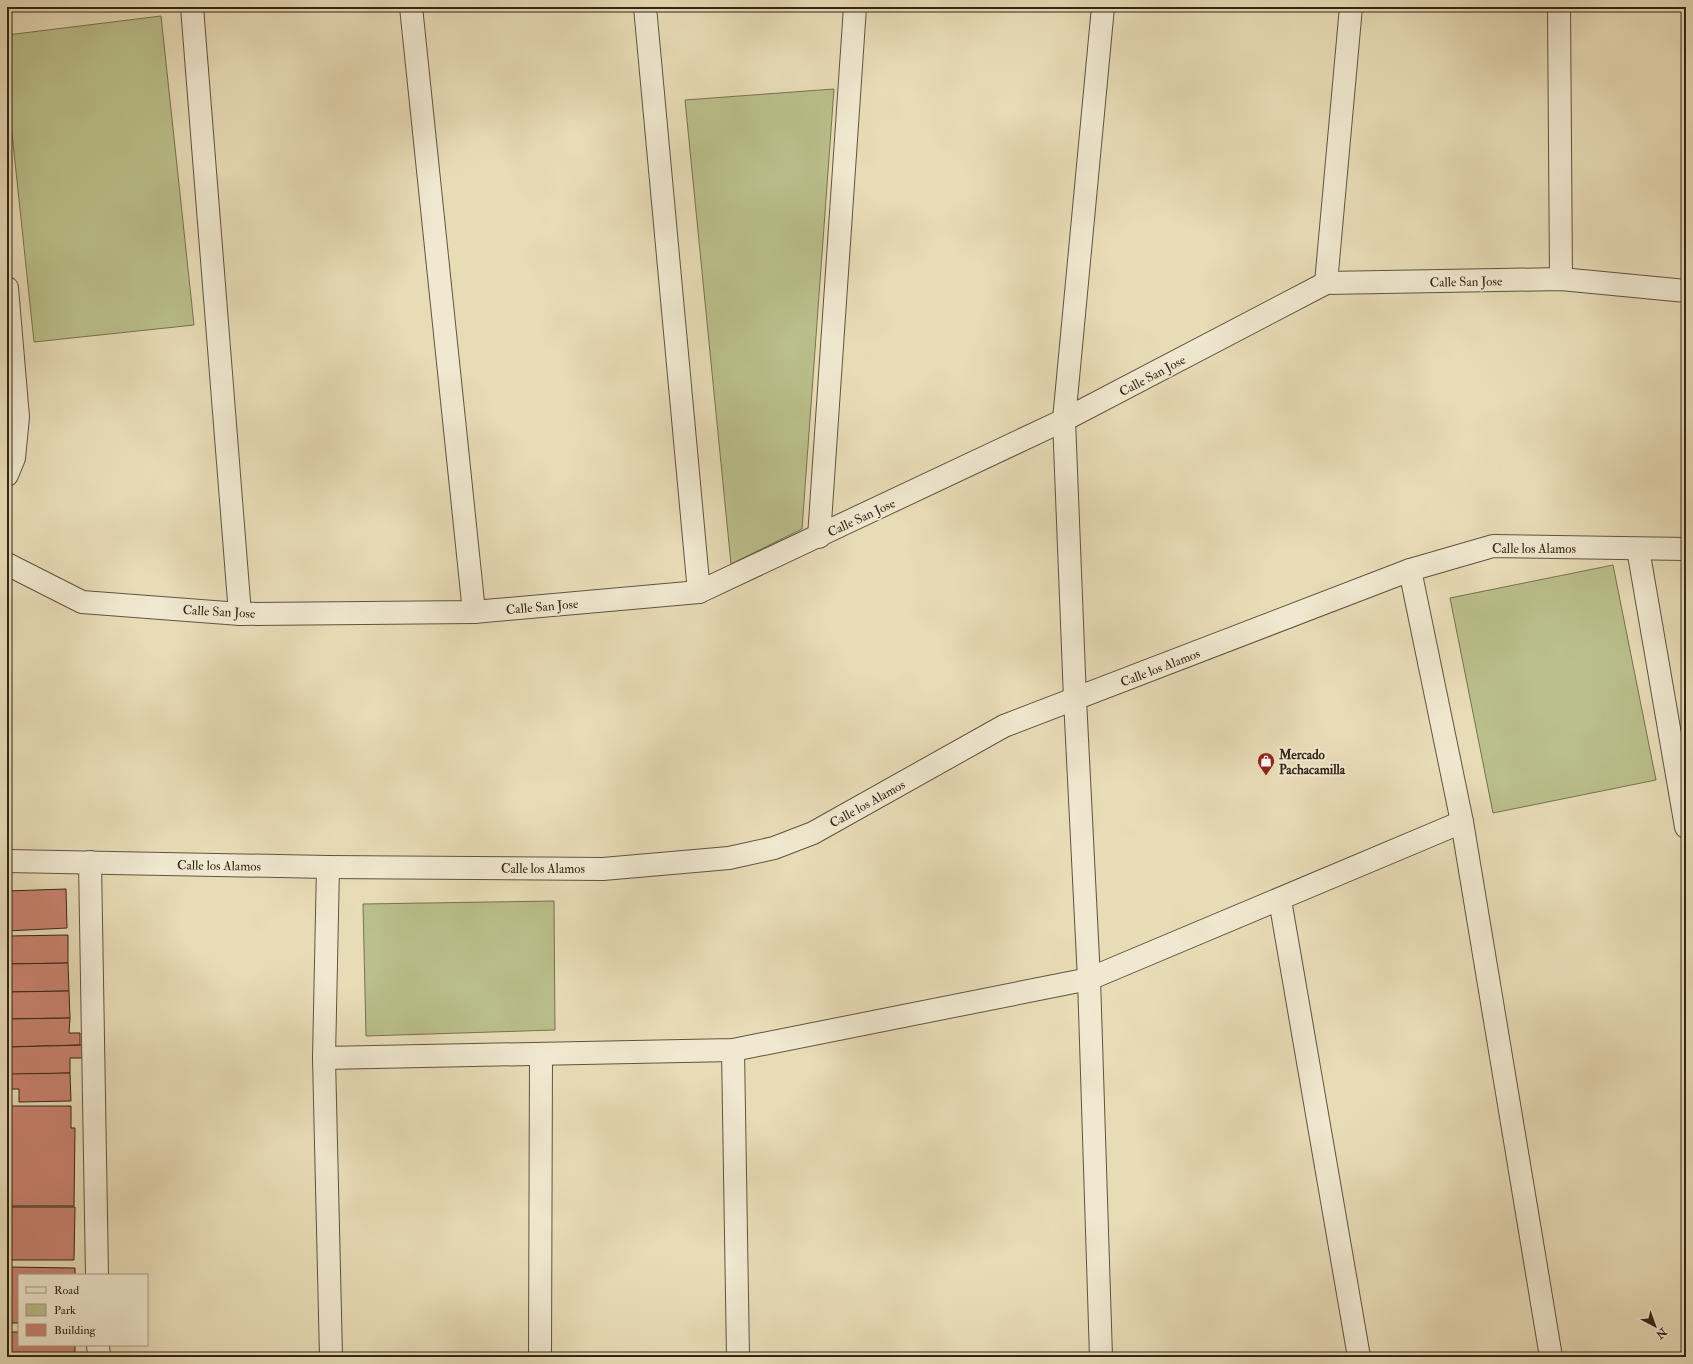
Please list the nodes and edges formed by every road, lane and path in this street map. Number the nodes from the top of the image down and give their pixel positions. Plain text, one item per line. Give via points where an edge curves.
1 (192, 7) edge
2 (411, 7) edge
3 (645, 7) edge
4 (855, 7) edge
5 (1103, 7) edge
6 (1351, 7) edge
7 (1559, 7) edge
8 (1561, 279) junction
9 (1326, 283) junction
10 (7, 288) edge
11 (1686, 291) edge
12 (1064, 420) junction
13 (7, 475) edge
14 (819, 536) junction
15 (1638, 549) junction
16 (1686, 549) edge
17 (7, 564) edge
18 (1410, 570) junction
19 (699, 592) junction
20 (474, 612) junction
21 (240, 614) junction
22 (1075, 699) junction
23 (1462, 822) junction
24 (1686, 828) edge
25 (7, 860) edge
26 (90, 862) junction
27 (328, 867) junction
28 (1280, 900) junction
29 (1090, 980) junction
30 (733, 1050) junction
31 (541, 1054) junction
32 (324, 1058) junction
33 (97, 1274) edge
34 (98, 1346) edge
35 (99, 1357) edge
36 (331, 1357) edge
37 (540, 1357) edge
38 (738, 1357) edge
39 (1101, 1357) edge
40 (1359, 1357) edge
41 (1551, 1357) edge

1 - 21 street
2 - 20 street
3 - 19 street
4 - 14 street
5 - 12 street
6 - 9 street
7 - 8 street
8 - 9 street, Calle San Jose
8 - 11 street, Calle San Jose
9 - 12 street, Calle San Jose
10 - 13 street via 18,417 14,458
12 - 14 street, Calle San Jose
12 - 22 street
14 - 19 street, Calle San Jose
15 - 16 street, Calle los Alamos
15 - 18 street, Calle los Alamos via 1493,546
15 - 24 street
17 - 21 street, Calle San Jose via 82,602
18 - 22 street, Calle los Alamos
18 - 23 street
19 - 20 street, Calle San Jose
20 - 21 street, Calle San Jose
22 - 27 street, Calle los Alamos via 1004,726 813,833 774,848 729,858 603,869
22 - 29 street
23 - 28 street
23 - 41 street
25 - 26 street, Calle los Alamos
26 - 27 street, Calle los Alamos
26 - 33 street
27 - 32 street
28 - 29 street
28 - 40 street
29 - 30 street
29 - 39 street
30 - 31 street
30 - 38 street
31 - 32 street
31 - 37 street
32 - 36 street
34 - 35 street

